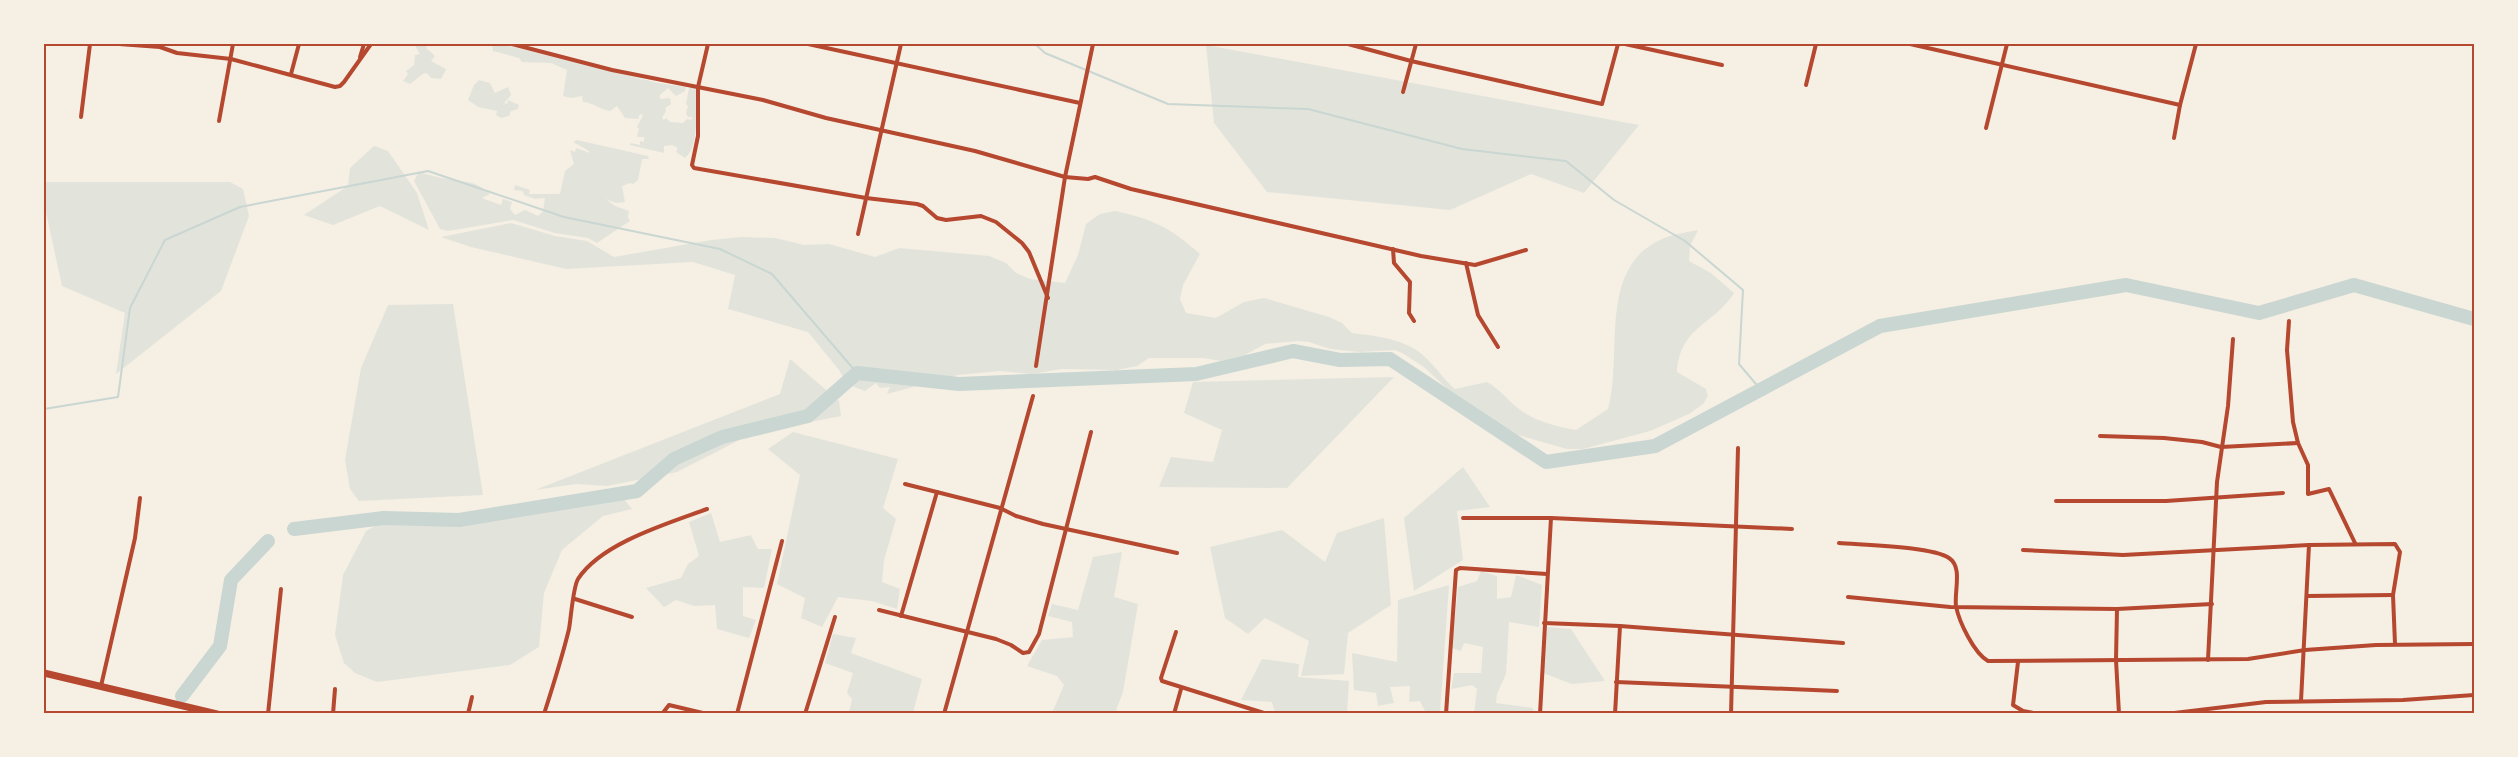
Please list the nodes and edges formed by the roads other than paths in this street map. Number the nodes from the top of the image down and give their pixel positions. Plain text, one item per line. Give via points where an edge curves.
1 (90, 44) edge
2 (119, 44) edge
3 (233, 44) edge
4 (298, 44) edge
5 (364, 44) edge
6 (371, 44) edge
7 (512, 44) edge
8 (708, 44) edge
9 (808, 44) edge
10 (901, 44) edge
11 (1093, 44) edge
12 (1348, 44) edge
13 (1416, 44) edge
14 (1618, 44) edge
15 (1625, 44) edge
16 (1816, 44) edge
17 (1910, 44) edge
18 (2007, 44) edge
19 (2196, 44) edge
20 (161, 45) edge
21 (231, 59) junction
22 (360, 59) junction
23 (1412, 61) junction
24 (896, 62) junction
25 (1722, 65) dead end
26 (2002, 65) junction
27 (291, 74) junction
28 (1806, 85) dead end
29 (698, 87) junction
30 (1403, 92) dead end
31 (1080, 103) junction
32 (2180, 105) junction
33 (81, 117) dead end
34 (219, 121) dead end
35 (1986, 128) dead end
36 (880, 129) junction
37 (2174, 138) dead end
38 (1065, 177) junction
39 (866, 198) junction
40 (858, 234) dead end
41 (1393, 249) junction
42 (1526, 250) dead end
43 (1466, 263) junction
44 (1048, 298) junction
45 (1414, 321) dead end
46 (2289, 321) dead end
47 (2233, 339) dead end
48 (1498, 347) dead end
49 (1036, 366) dead end
50 (1033, 396) dead end
51 (1091, 432) dead end
52 (2100, 436) dead end
53 (2298, 443) junction
54 (2221, 447) junction
55 (1738, 448) dead end
56 (905, 484) dead end
57 (937, 492) junction
58 (2283, 493) dead end
59 (2217, 497) junction
60 (140, 498) dead end
61 (2056, 501) dead end
62 (1000, 508) junction
63 (707, 509) dead end
64 (1463, 518) dead end
65 (1551, 518) junction
66 (1736, 527) junction
67 (1065, 528) junction
68 (1792, 529) dead end
69 (782, 541) dead end
70 (1839, 543) dead end
71 (2355, 543) junction
72 (2309, 545) junction
73 (2023, 550) dead end
74 (2214, 550) junction
75 (1177, 553) dead end
76 (1547, 574) junction
77 (281, 589) dead end
78 (2393, 595) junction
79 (2307, 596) junction
80 (1848, 597) dead end
81 (574, 599) junction
82 (2212, 604) junction
83 (1956, 607) junction
84 (2117, 609) junction
85 (879, 610) dead end
86 (901, 616) junction
87 (632, 617) dead end
88 (835, 617) dead end
89 (1544, 623) junction
90 (1620, 626) junction
91 (966, 631) junction
92 (1176, 632) dead end
93 (1735, 635) junction
94 (1843, 643) dead end
95 (2395, 644) junction
96 (2475, 644) edge
97 (2305, 650) junction
98 (2116, 660) junction
99 (2208, 660) junction
100 (2018, 662) junction
101 (44, 674) edge
102 (44, 682) edge
103 (1616, 682) junction
104 (101, 686) junction
105 (1732, 686) junction
106 (1181, 688) junction
107 (335, 689) dead end
108 (1837, 691) dead end
109 (2475, 695) edge
110 (472, 697) dead end
111 (2301, 701) junction
112 (217, 714) edge
113 (268, 714) edge
114 (333, 714) edge
115 (468, 714) edge
116 (544, 714) edge
117 (662, 714) edge
118 (707, 714) edge
119 (737, 714) edge
120 (805, 714) edge
121 (944, 714) edge
122 (1174, 714) edge
123 (1267, 714) edge
124 (1446, 714) edge
125 (1540, 714) edge
126 (1615, 714) edge
127 (1731, 714) edge
128 (2039, 714) edge
129 (2119, 714) edge
130 (2166, 714) edge

1 - 33 street
2 - 20 street
3 - 21 street
4 - 27 street
5 - 22 street
6 - 22 street
7 - 29 street
8 - 29 street
9 - 24 street
10 - 24 street
11 - 31 street
12 - 23 street
13 - 23 street
14 - 23 street via 1602,104
15 - 25 street
16 - 28 street
17 - 26 street
18 - 26 street
19 - 32 street
20 - 21 street via 177,53
21 - 27 street
21 - 34 street
22 - 27 street via 340,86
23 - 30 street
24 - 31 street
24 - 36 street
26 - 32 street
26 - 35 street
29 - 36 street
29 - 39 street via 694,168
31 - 38 street
32 - 37 street
36 - 38 street
36 - 39 street
38 - 41 street via 1095,177 1131,189
38 - 44 street
39 - 40 street
39 - 44 street via 917,204 946,220 981,216 991,219 1029,252
41 - 43 street
41 - 45 street via 1394,263 1410,282 1409,313
42 - 43 street via 1480,265
43 - 48 street via 1478,315
44 - 49 street
46 - 53 street via 2289,369
47 - 54 street
50 - 62 street
51 - 67 street
52 - 54 street via 2164,438
53 - 54 street
53 - 71 street via 2308,465 2308,494 2329,489
54 - 59 street
55 - 66 street
56 - 57 street
57 - 62 street
57 - 86 street
58 - 59 street
59 - 61 street
59 - 74 street
60 - 104 street
62 - 67 street
62 - 91 street
63 - 81 street via 640,533 603,556 578,579
64 - 65 street
65 - 66 street
65 - 76 street
66 - 68 street
66 - 93 street
67 - 75 street
67 - 91 street via 1039,634 1029,652
69 - 119 street
70 - 83 street via 1892,546 1944,555 1956,566
71 - 72 street
71 - 78 street via 2398,546
72 - 74 street
72 - 79 street
73 - 74 street via 2123,555
74 - 82 street
76 - 89 street
76 - 124 street via 1456,570
77 - 113 street
78 - 79 street
78 - 95 street
79 - 97 street
80 - 83 street
81 - 87 street
81 - 116 street
82 - 84 street
82 - 99 street
83 - 84 street
83 - 100 street via 1980,656 1988,661
84 - 98 street
85 - 86 street
86 - 91 street
88 - 120 street
89 - 90 street
89 - 125 street
90 - 93 street
90 - 103 street
91 - 121 street
92 - 106 street via 1161,678
93 - 94 street
93 - 105 street
95 - 96 street
95 - 97 street
97 - 99 street via 2252,659
97 - 111 street
98 - 99 street
98 - 100 street
98 - 129 street
100 - 128 street via 2013,705
101 - 102 street
101 - 104 highway
103 - 105 street
103 - 126 street
104 - 112 highway
105 - 108 street
105 - 127 street
106 - 122 street
106 - 123 street
107 - 114 street
109 - 111 street
110 - 115 street
111 - 130 street
117 - 118 street via 665,706 671,705

